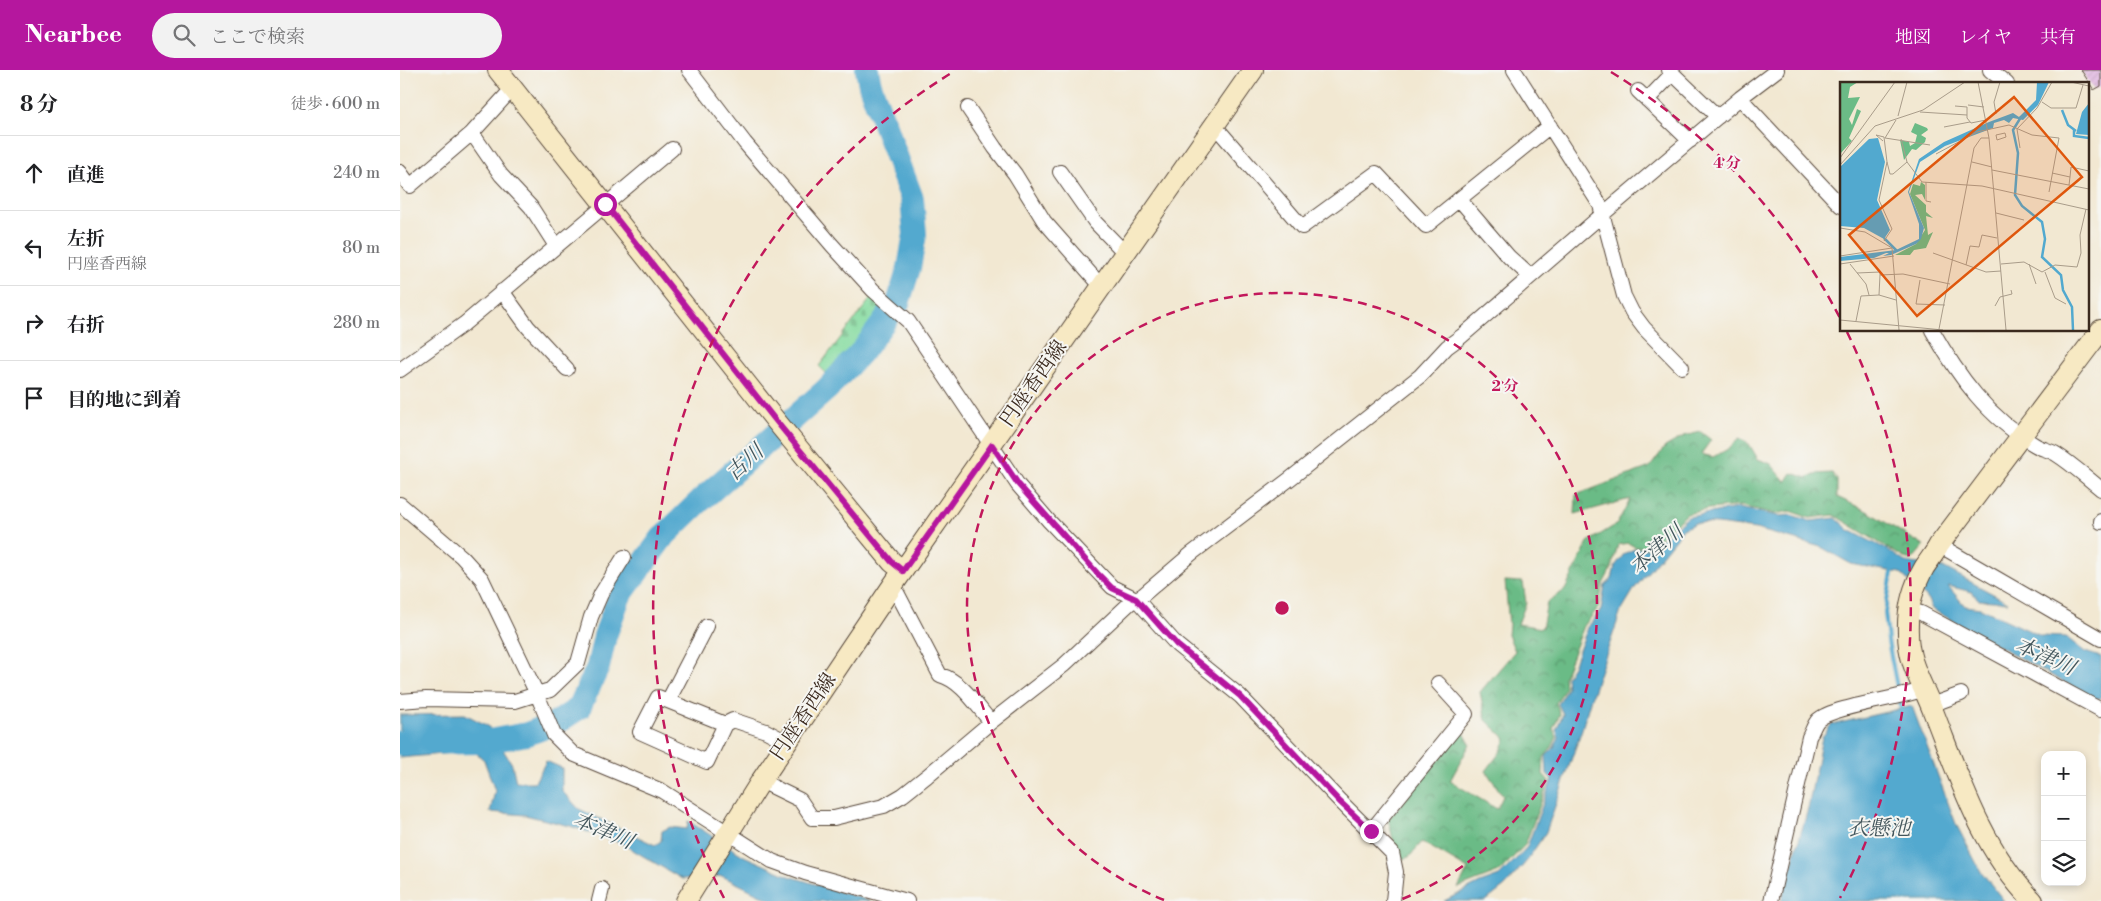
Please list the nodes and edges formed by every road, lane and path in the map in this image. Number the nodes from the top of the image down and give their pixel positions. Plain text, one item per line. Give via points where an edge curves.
1 (498, 70) edge
2 (689, 70) edge
3 (1253, 70) edge
4 (1514, 70) edge
5 (1777, 70) edge
6 (1990, 70) edge
7 (1671, 72) edge
8 (2005, 82) edge
9 (513, 88) junction
10 (1740, 98) junction
11 (968, 108) dead end
12 (1718, 117) junction
13 (1550, 126) junction
14 (1214, 128) junction
15 (472, 133) junction
16 (1690, 141) junction
17 (672, 149) dead end
18 (400, 172) edge
19 (1060, 172) dead end
20 (1460, 199) junction
21 (605, 204) junction
22 (1840, 205) edge
23 (1603, 214) junction
24 (556, 246) junction
25 (1125, 253) junction
26 (1530, 276) junction
27 (1102, 287) junction
28 (502, 291) junction
29 (2101, 330) edge
30 (1933, 331) edge
31 (1682, 367) dead end
32 (400, 370) edge
33 (567, 370) dead end
34 (2021, 435) junction
35 (992, 445) junction
36 (2101, 489) edge
37 (400, 504) edge
38 (1938, 548) junction
39 (624, 558) dead end
40 (898, 578) junction
41 (1136, 599) junction
42 (1910, 608) junction
43 (707, 626) dead end
44 (2101, 639) edge
45 (1438, 683) dead end
46 (1961, 694) dead end
47 (538, 697) junction
48 (1927, 698) junction
49 (400, 700) edge
50 (668, 701) junction
51 (2101, 710) edge
52 (991, 722) junction
53 (725, 724) junction
54 (787, 742) junction
55 (760, 781) junction
56 (1371, 831) junction
57 (728, 834) junction
58 (686, 901) edge
59 (907, 901) edge
60 (1393, 901) edge
61 (1771, 901) edge
62 (2033, 901) edge

1 - 9 street
2 - 35 street via 744,143 794,201 873,290 908,321
3 - 14 street, 円座香西線
4 - 13 street
5 - 10 street
6 - 8 street
7 - 12 street
7 - 16 street via 1642,95
9 - 15 street
9 - 21 street
10 - 12 street
10 - 22 street
11 - 27 street via 1044,221
12 - 16 street
13 - 20 street
13 - 23 street
14 - 20 street via 1302,227 1376,173 1426,226
14 - 25 street, 円座香西線
15 - 18 street via 410,186
15 - 24 street via 500,175 531,207
16 - 23 street
17 - 21 street
19 - 25 street via 1095,222
20 - 26 street via 1509,257
21 - 24 street
21 - 40 street via 892,562
23 - 26 street
23 - 31 street via 1624,296 1632,312
24 - 28 street
25 - 27 street, 円座香西線
26 - 41 street via 1447,348 1420,376
27 - 35 street, 円座香西線
28 - 32 street via 464,324
28 - 33 street via 528,327
29 - 34 street
30 - 34 street via 1975,396
34 - 36 street via 2036,446 2055,453
34 - 38 street
35 - 40 street, 円座香西線
35 - 41 street via 1018,484 1097,573 1112,588
37 - 47 street via 462,557 482,579
38 - 42 street via 1925,566
38 - 44 street
39 - 47 street via 591,617 578,664
40 - 52 street via 940,675 960,686
40 - 54 street, 円座香西線
41 - 52 street via 1064,665
41 - 56 street via 1177,645 1240,696
42 - 48 street via 1910,650 1914,670
42 - 51 street
43 - 50 street
45 - 56 street via 1466,714
46 - 48 street
47 - 49 street via 516,701
47 - 57 street via 554,735 573,754 662,791
48 - 61 street via 1907,696 1830,712 1817,720 1809,737
48 - 62 street via 1990,843 2006,869
50 - 53 street
50 - 53 street via 658,697 640,732 707,762
52 - 55 street via 927,776 884,806 871,810 834,818 812,818 800,800
53 - 54 street via 733,720 766,730
54 - 55 street, 円座香西線
55 - 57 street, 円座香西線
56 - 60 street via 1392,853 1396,872
57 - 58 street, 円座香西線
57 - 59 street via 772,861

